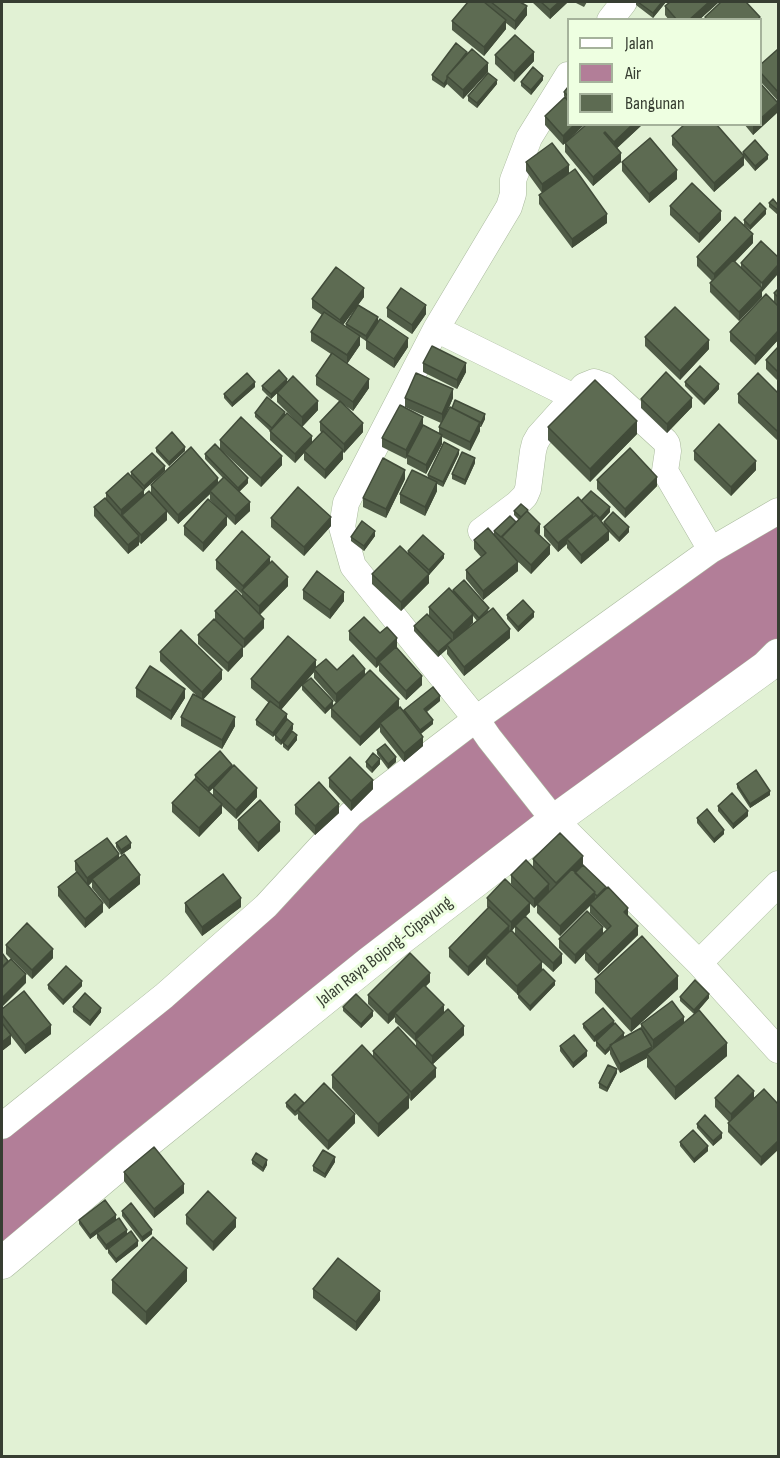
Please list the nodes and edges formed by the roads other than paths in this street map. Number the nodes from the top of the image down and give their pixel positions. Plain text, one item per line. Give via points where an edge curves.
1 (624, 2) edge
2 (612, 18) edge
3 (567, 77) edge
4 (436, 329) junction
5 (574, 397) junction
6 (778, 511) edge
7 (481, 531) edge
8 (711, 550) junction
9 (774, 668) edge
10 (482, 728) junction
11 (552, 818) junction
12 (778, 884) edge
13 (699, 963) junction
14 (778, 1050) edge
15 (2, 1126) edge
16 (2, 1263) edge

1 - 2 street
3 - 4 street via 529,138 513,180 509,207
4 - 5 street
4 - 10 street via 346,503 342,527 353,566
5 - 7 street via 535,443 525,496
5 - 8 street via 594,382 605,386 665,441 665,471
6 - 8 street
8 - 10 street
9 - 11 street, Jalan Raya Bojong-Cipayung
10 - 11 street
10 - 15 street via 351,814 266,906 164,996
11 - 13 street
11 - 16 street, Jalan Raya Bojong-Cipayung via 127,1158
12 - 13 street
13 - 14 street

